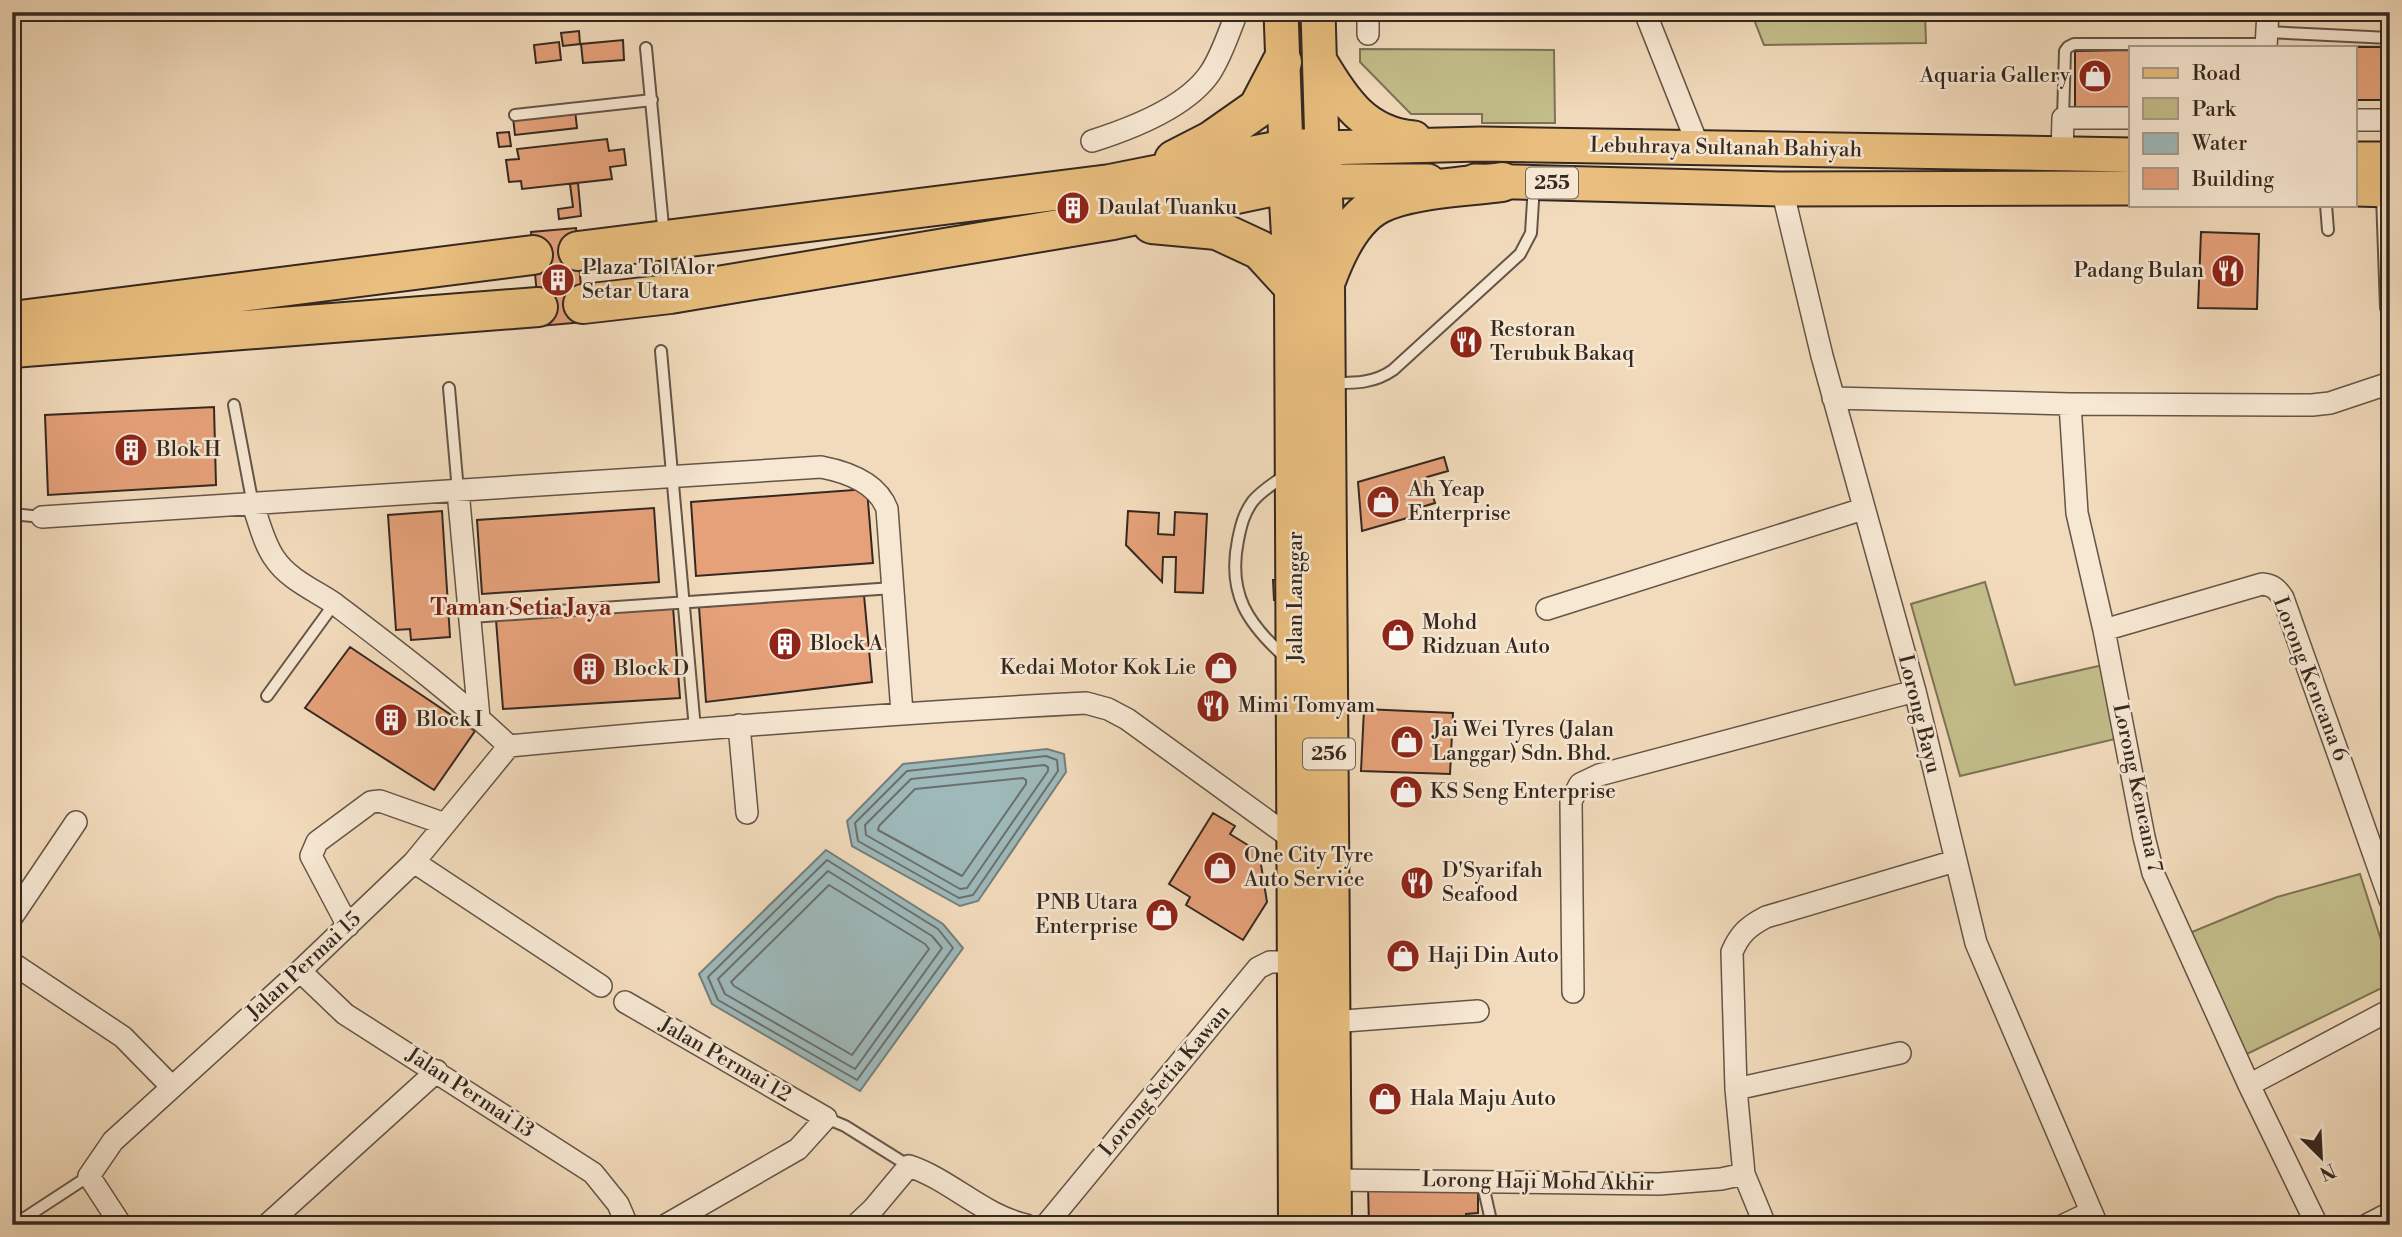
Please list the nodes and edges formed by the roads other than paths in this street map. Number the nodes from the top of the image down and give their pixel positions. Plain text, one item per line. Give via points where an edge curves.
1 (1237, 12) edge
2 (1281, 12) edge
3 (1318, 12) edge
4 (1368, 12) edge
5 (1645, 12) edge
6 (1368, 34) dead end
7 (2267, 34) edge
8 (2390, 38) edge
9 (646, 48) dead end
10 (1300, 61) junction
11 (652, 100) junction
12 (515, 115) dead end
13 (2063, 118) junction
14 (2129, 118) edge
15 (2356, 120) edge
16 (2390, 120) edge
17 (1092, 141) dead end
18 (1481, 144) junction
19 (1711, 148) junction
20 (1844, 151) junction
21 (2062, 153) junction
22 (2129, 155) edge
23 (2356, 160) edge
24 (1305, 165) junction
25 (1518, 182) junction
26 (2379, 182) edge
27 (1782, 188) junction
28 (2129, 188) edge
29 (1111, 202) junction
30 (2326, 206) edge
31 (2328, 230) dead end
32 (665, 241) junction
33 (578, 251) dead end
34 (533, 255) dead end
35 (1310, 285) junction
36 (670, 294) junction
37 (583, 304) dead end
38 (538, 307) dead end
39 (2386, 308) dead end
40 (12, 321) edge
41 (12, 348) edge
42 (661, 351) dead end
43 (1326, 383) junction
44 (2390, 383) edge
45 (449, 388) dead end
46 (1833, 398) junction
47 (2070, 404) junction
48 (234, 405) dead end
49 (1295, 468) junction
50 (671, 476) junction
51 (458, 491) junction
52 (253, 505) junction
53 (1863, 509) junction
54 (12, 514) edge
55 (42, 517) joint
56 (893, 588) junction
57 (683, 601) junction
58 (334, 604) junction
59 (1547, 610) dead end
60 (471, 617) junction
61 (2104, 630) junction
62 (1296, 666) junction
63 (1915, 691) junction
64 (267, 696) dead end
65 (902, 713) junction
66 (479, 718) junction
67 (739, 724) junction
68 (695, 729) junction
69 (509, 746) junction
70 (747, 813) dead end
71 (76, 822) dead end
72 (445, 824) junction
73 (1294, 840) junction
74 (1955, 861) junction
75 (414, 862) junction
76 (2390, 900) edge
77 (12, 917) edge
78 (348, 926) junction
79 (1297, 962) junction
80 (12, 963) edge
81 (300, 971) junction
82 (601, 986) dead end
83 (1573, 992) dead end
84 (625, 1002) dead end
85 (2390, 1010) edge
86 (1478, 1011) dead end
87 (1331, 1022) junction
88 (1900, 1053) dead end
89 (437, 1072) junction
90 (2249, 1085) junction
91 (172, 1087) junction
92 (1736, 1089) junction
93 (826, 1118) junction
94 (909, 1166) junction
95 (1744, 1174) junction
96 (89, 1176) junction
97 (1332, 1180) junction
98 (1482, 1181) junction
99 (2390, 1213) edge
100 (2094, 1218) edge
101 (14, 1225) edge
102 (121, 1225) edge
103 (267, 1225) edge
104 (626, 1225) edge
105 (666, 1225) edge
106 (856, 1225) edge
107 (1026, 1225) edge
108 (1046, 1225) edge
109 (1298, 1225) edge
110 (1332, 1225) edge
111 (1492, 1225) edge
112 (1765, 1225) edge
113 (2064, 1225) edge
114 (2317, 1225) edge
115 (2367, 1225) edge

1 - 17 street via 1209,74 1177,104
2 - 10 main road, Jalan Langgar / 256
3 - 10 main road, Jalan Langgar / 256
4 - 6 street
5 - 19 street
7 - 8 lane
7 - 13 lane via 2074,44 2066,51
9 - 11 lane
10 - 18 main road via 1385,133
10 - 24 main road, Jalan Langgar / 256
10 - 29 highway via 1258,108
11 - 12 lane
11 - 32 lane
13 - 14 street
13 - 21 street
15 - 16 street
18 - 19 main road, Lebuhraya Sultanah Bahiyah / 255
18 - 24 main road, Lebuhraya Sultanah Bahiyah / 255
19 - 20 main road, Lebuhraya Sultanah Bahiyah / 255
19 - 27 main road via 1757,166
20 - 21 main road, Lebuhraya Sultanah Bahiyah / 255
20 - 27 main road
21 - 22 main road, Lebuhraya Sultanah Bahiyah / 255
23 - 26 main road
24 - 25 main road, Lebuhraya Sultanah Bahiyah / 255
24 - 29 highway
24 - 35 highway, Jalan Langgar / 256
25 - 27 main road, Lebuhraya Sultanah Bahiyah / 255
25 - 35 highway via 1405,195 1377,204 1354,226
25 - 43 lane via 1531,233 1520,254 1393,370 1365,382
26 - 39 lane
27 - 28 main road, Lebuhraya Sultanah Bahiyah / 255
27 - 46 street, Lorong Bayu
29 - 32 highway
29 - 35 highway via 1217,230 1260,250
29 - 36 highway
30 - 31 lane
32 - 33 highway
32 - 36 lane
34 - 40 highway
35 - 43 highway, Jalan Langgar / 256
35 - 49 highway, Jalan Langgar / 256
36 - 37 highway
38 - 41 highway
42 - 50 lane
43 - 87 highway, Jalan Langgar / 256
44 - 47 street via 2312,405
45 - 51 lane
46 - 47 street
46 - 53 street, Lorong Bayu
47 - 61 street, Lorong Kencana 7 via 2077,513
48 - 52 lane
49 - 62 highway, Jalan Langgar / 256
49 - 62 lane via 1255,498 1243,516 1236,554 1237,592 1246,610 1260,635
50 - 51 street
50 - 56 street via 821,467 853,476 883,498 887,509
50 - 57 lane
51 - 52 street
51 - 60 street
52 - 55 street
52 - 58 street via 275,560
53 - 59 street
53 - 63 street, Lorong Bayu
54 - 55 lane
56 - 57 lane
56 - 65 street
57 - 60 lane
57 - 68 lane
58 - 64 lane
58 - 66 street
60 - 66 street
61 - 76 street, Lorong Kencana 6 via 2262,584 2278,590
61 - 90 street, Lorong Kencana 7 via 2153,873
62 - 73 highway, Jalan Langgar / 256
63 - 74 street, Lorong Bayu
63 - 83 street via 1580,783 1571,801
65 - 67 street
65 - 73 street via 1086,703 1108,709
66 - 69 street
67 - 68 street
67 - 70 street
68 - 69 street
69 - 72 street, Jalan Permai 15
71 - 77 street
72 - 75 street, Jalan Permai 15
72 - 78 street via 371,802 317,842 311,856
73 - 79 highway, Jalan Langgar / 256
74 - 92 street via 1787,909 1748,926 1732,952
74 - 100 street, Lorong Bayu via 1989,977
75 - 78 street, Jalan Permai 15
75 - 82 street
78 - 81 street, Jalan Permai 15
79 - 108 street, Lorong Setia Kawan via 1270,962 1258,968
79 - 109 highway, Jalan Langgar / 256
80 - 91 street via 123,1037
81 - 89 street, Jalan Permai 13 via 345,1014
81 - 91 street, Jalan Permai 15
84 - 93 street, Jalan Permai 12
85 - 90 street
86 - 87 street
87 - 97 highway, Jalan Langgar / 256
88 - 92 street
89 - 103 street
89 - 104 street, Jalan Permai 13 via 593,1173 618,1204
90 - 114 street, Lorong Kencana 7
91 - 96 street, Jalan Permai 15 via 113,1141
92 - 95 street
93 - 94 lane
93 - 105 street via 798,1149
94 - 106 street
94 - 107 street via 932,1174 1000,1216
95 - 98 street, Lorong Haji Mohd Akhir via 1659,1184
95 - 112 street
96 - 101 lane
96 - 102 street
97 - 98 street, Lorong Haji Mohd Akhir
97 - 110 highway, Jalan Langgar / 256
98 - 111 lane
99 - 115 street
100 - 113 street

